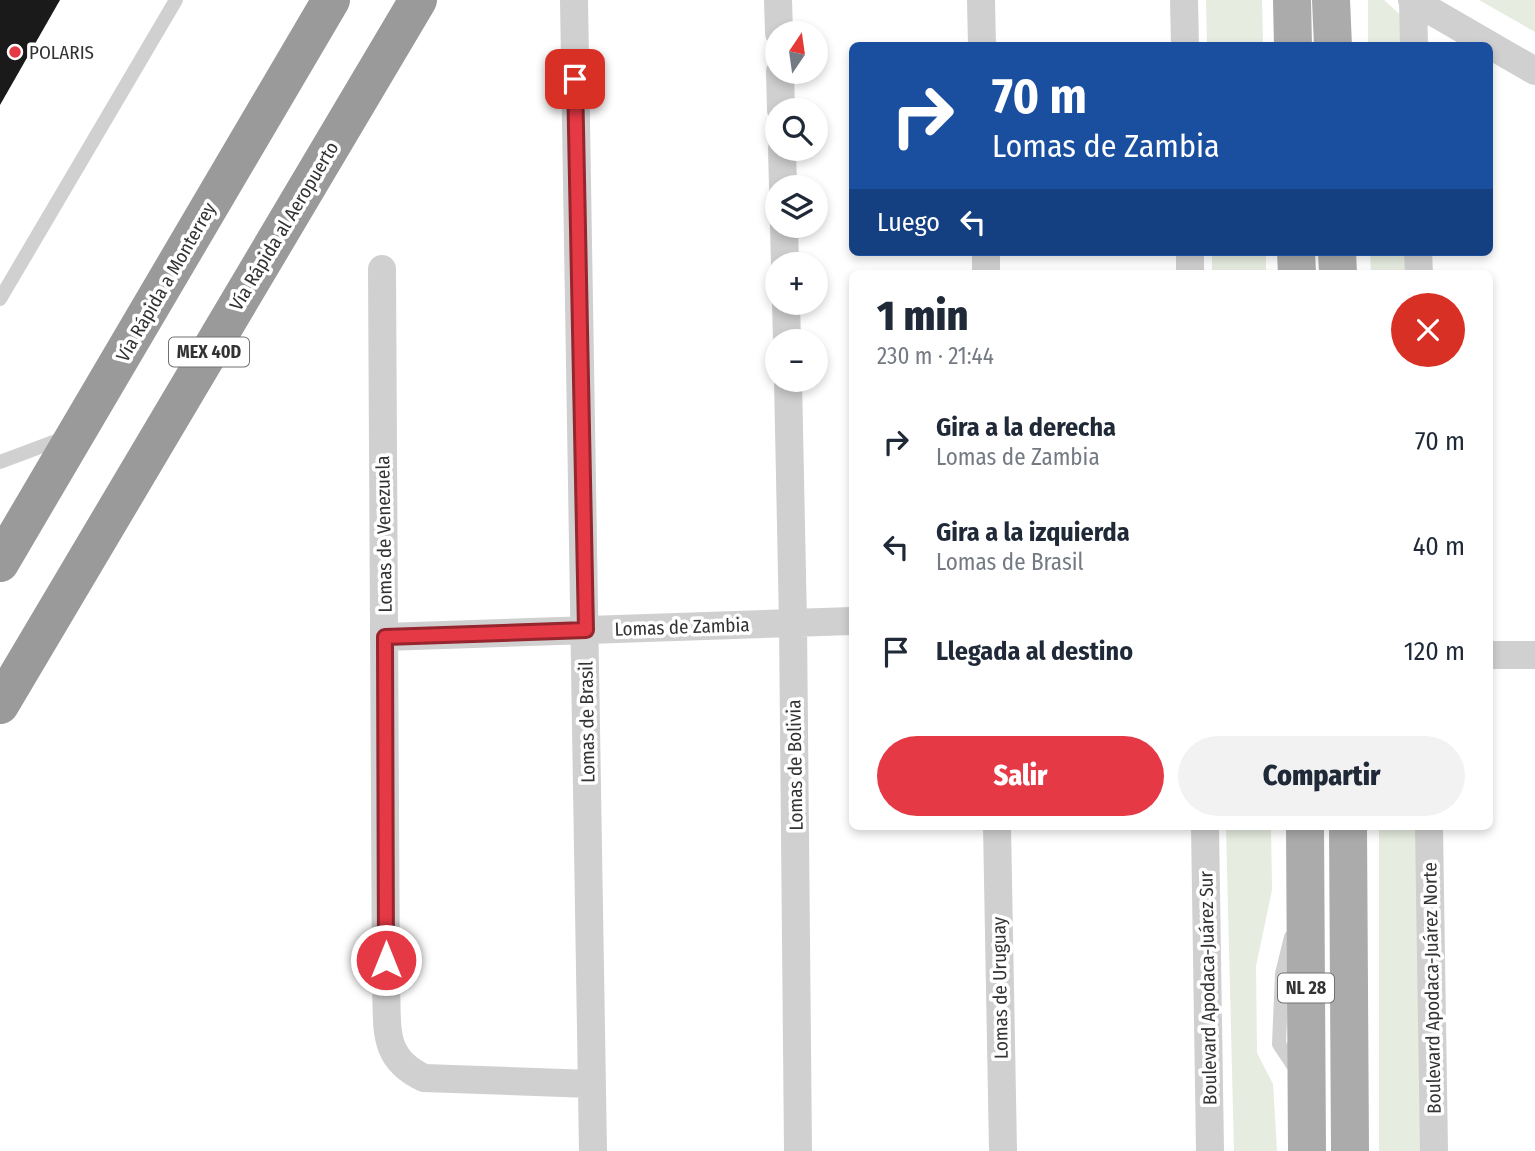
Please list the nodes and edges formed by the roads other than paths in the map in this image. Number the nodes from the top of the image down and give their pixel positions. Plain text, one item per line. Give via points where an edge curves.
1 (176, 0) edge
2 (331, 0) edge
3 (418, 0) edge
4 (574, 0) edge
5 (778, 0) edge
6 (981, 0) edge
7 (1184, 0) edge
8 (1292, 0) edge
9 (1331, 0) edge
10 (1413, 0) edge
11 (779, 21) edge
12 (982, 42) edge
13 (1185, 42) edge
14 (1293, 42) edge
15 (1333, 42) edge
16 (1414, 42) edge
17 (1485, 42) edge
18 (1493, 47) edge
19 (1535, 71) edge
20 (382, 269) dead end
21 (0, 299) edge
22 (788, 392) edge
23 (78, 432) junction
24 (0, 462) edge
25 (0, 564) edge
26 (849, 621) edge
27 (793, 623) junction
28 (586, 630) junction
29 (385, 637) junction
30 (1535, 654) edge
31 (1493, 655) edge
32 (0, 705) edge
33 (997, 830) edge
34 (1205, 830) edge
35 (1305, 830) edge
36 (1348, 830) edge
37 (1429, 830) edge
38 (591, 1084) junction
39 (593, 1151) edge
40 (798, 1151) edge
41 (1003, 1151) edge
42 (1210, 1151) edge
43 (1307, 1151) edge
44 (1350, 1151) edge
45 (1434, 1151) edge

1 - 21 lane
2 - 23 highway, Vía Rápida a Monterrey
3 - 32 highway, Vía Rápida al Aeropuerto / MEX 40D
4 - 28 street, Lomas de Brasil
5 - 11 street
6 - 12 street
7 - 13 street
8 - 14 main road
9 - 15 main road
10 - 16 street
10 - 17 street
18 - 19 street
20 - 29 street, Lomas de Venezuela
22 - 27 street, Lomas de Bolivia
23 - 24 lane
23 - 25 highway, Vía Rápida a Monterrey
26 - 27 street, Lomas de Zambia
27 - 28 street, Lomas de Zambia
27 - 40 street, Lomas de Bolivia
28 - 29 street, Lomas de Zambia
28 - 38 street, Lomas de Brasil
29 - 38 street, Lomas de Venezuela via 386,986 391,1048 408,1071 424,1078
30 - 31 street
33 - 41 street, Lomas de Uruguay
34 - 42 street, Boulevard Apodaca-Juárez Sur
35 - 43 main road, NL 28
36 - 44 main road
37 - 45 street, Boulevard Apodaca-Juárez Norte
38 - 39 street, Lomas de Brasil

